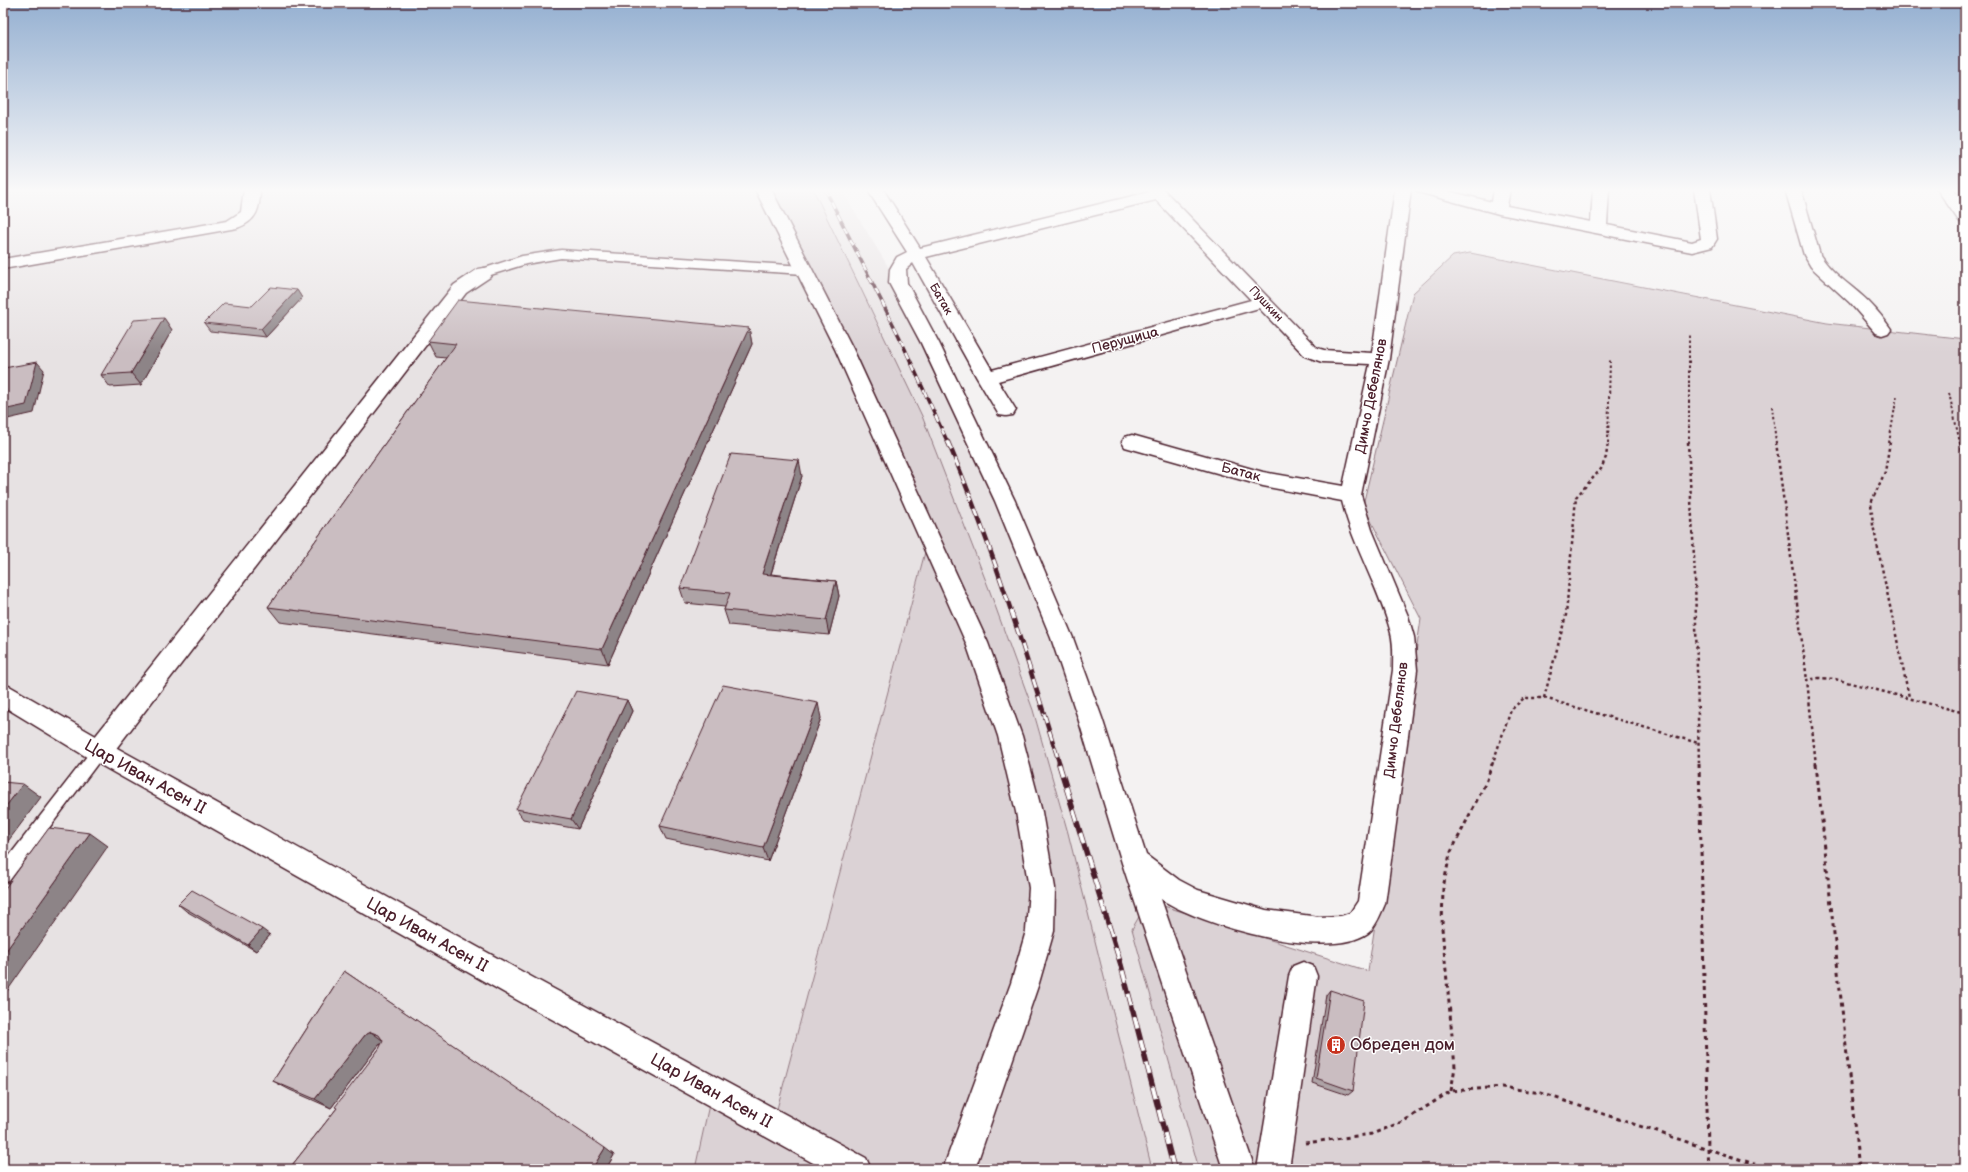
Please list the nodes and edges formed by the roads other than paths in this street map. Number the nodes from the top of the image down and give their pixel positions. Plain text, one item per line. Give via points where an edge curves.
1 (122, 244) edge
2 (791, 244) edge
3 (910, 244) edge
4 (956, 244) edge
5 (1208, 244) edge
6 (1396, 244) edge
7 (1672, 244) edge
8 (1706, 244) edge
9 (1809, 244) edge
10 (916, 254) junction
11 (3, 264) edge
12 (804, 270) junction
13 (484, 273) joint
14 (1263, 302) junction
15 (1882, 329) dead end
16 (1380, 359) junction
17 (986, 378) junction
18 (1006, 410) dead end
19 (1132, 442) dead end
20 (1351, 495) junction
21 (3, 694) edge
22 (99, 752) junction
23 (1135, 863) junction
24 (3, 876) edge
25 (1304, 976) dead end
26 (1275, 1157) edge
27 (855, 1169) edge
28 (959, 1169) edge
29 (1239, 1169) edge

1 - 11 street
2 - 12 street
3 - 10 street, Батак
4 - 10 street
5 - 14 street, Пушкин
6 - 16 street, Димчо Дебелянов
7 - 8 street via 1692,248
9 - 15 street via 1819,267 1856,299
10 - 17 street, Батак
10 - 23 street via 903,261 898,269 898,283 930,343 1005,501 1062,638
12 - 13 street via 561,254 512,262
12 - 28 street via 844,349 977,643 1010,736 1029,812 1042,888 1040,931 1025,983
13 - 22 street via 460,289
14 - 16 street, Пушкин via 1310,352 1322,356
14 - 17 street, Перущица
16 - 20 street, Димчо Дебелянов
17 - 18 street, Батак
19 - 20 street, Батак via 1263,479
20 - 23 street, Димчо Дебелянов via 1356,517 1389,593 1403,635 1405,670 1371,904 1359,923 1342,930 1311,930 1249,920 1206,907 1174,892
21 - 22 street, Цар Иван Асен II
22 - 24 lane
22 - 27 street, Цар Иван Асен II
23 - 29 street
25 - 26 street

